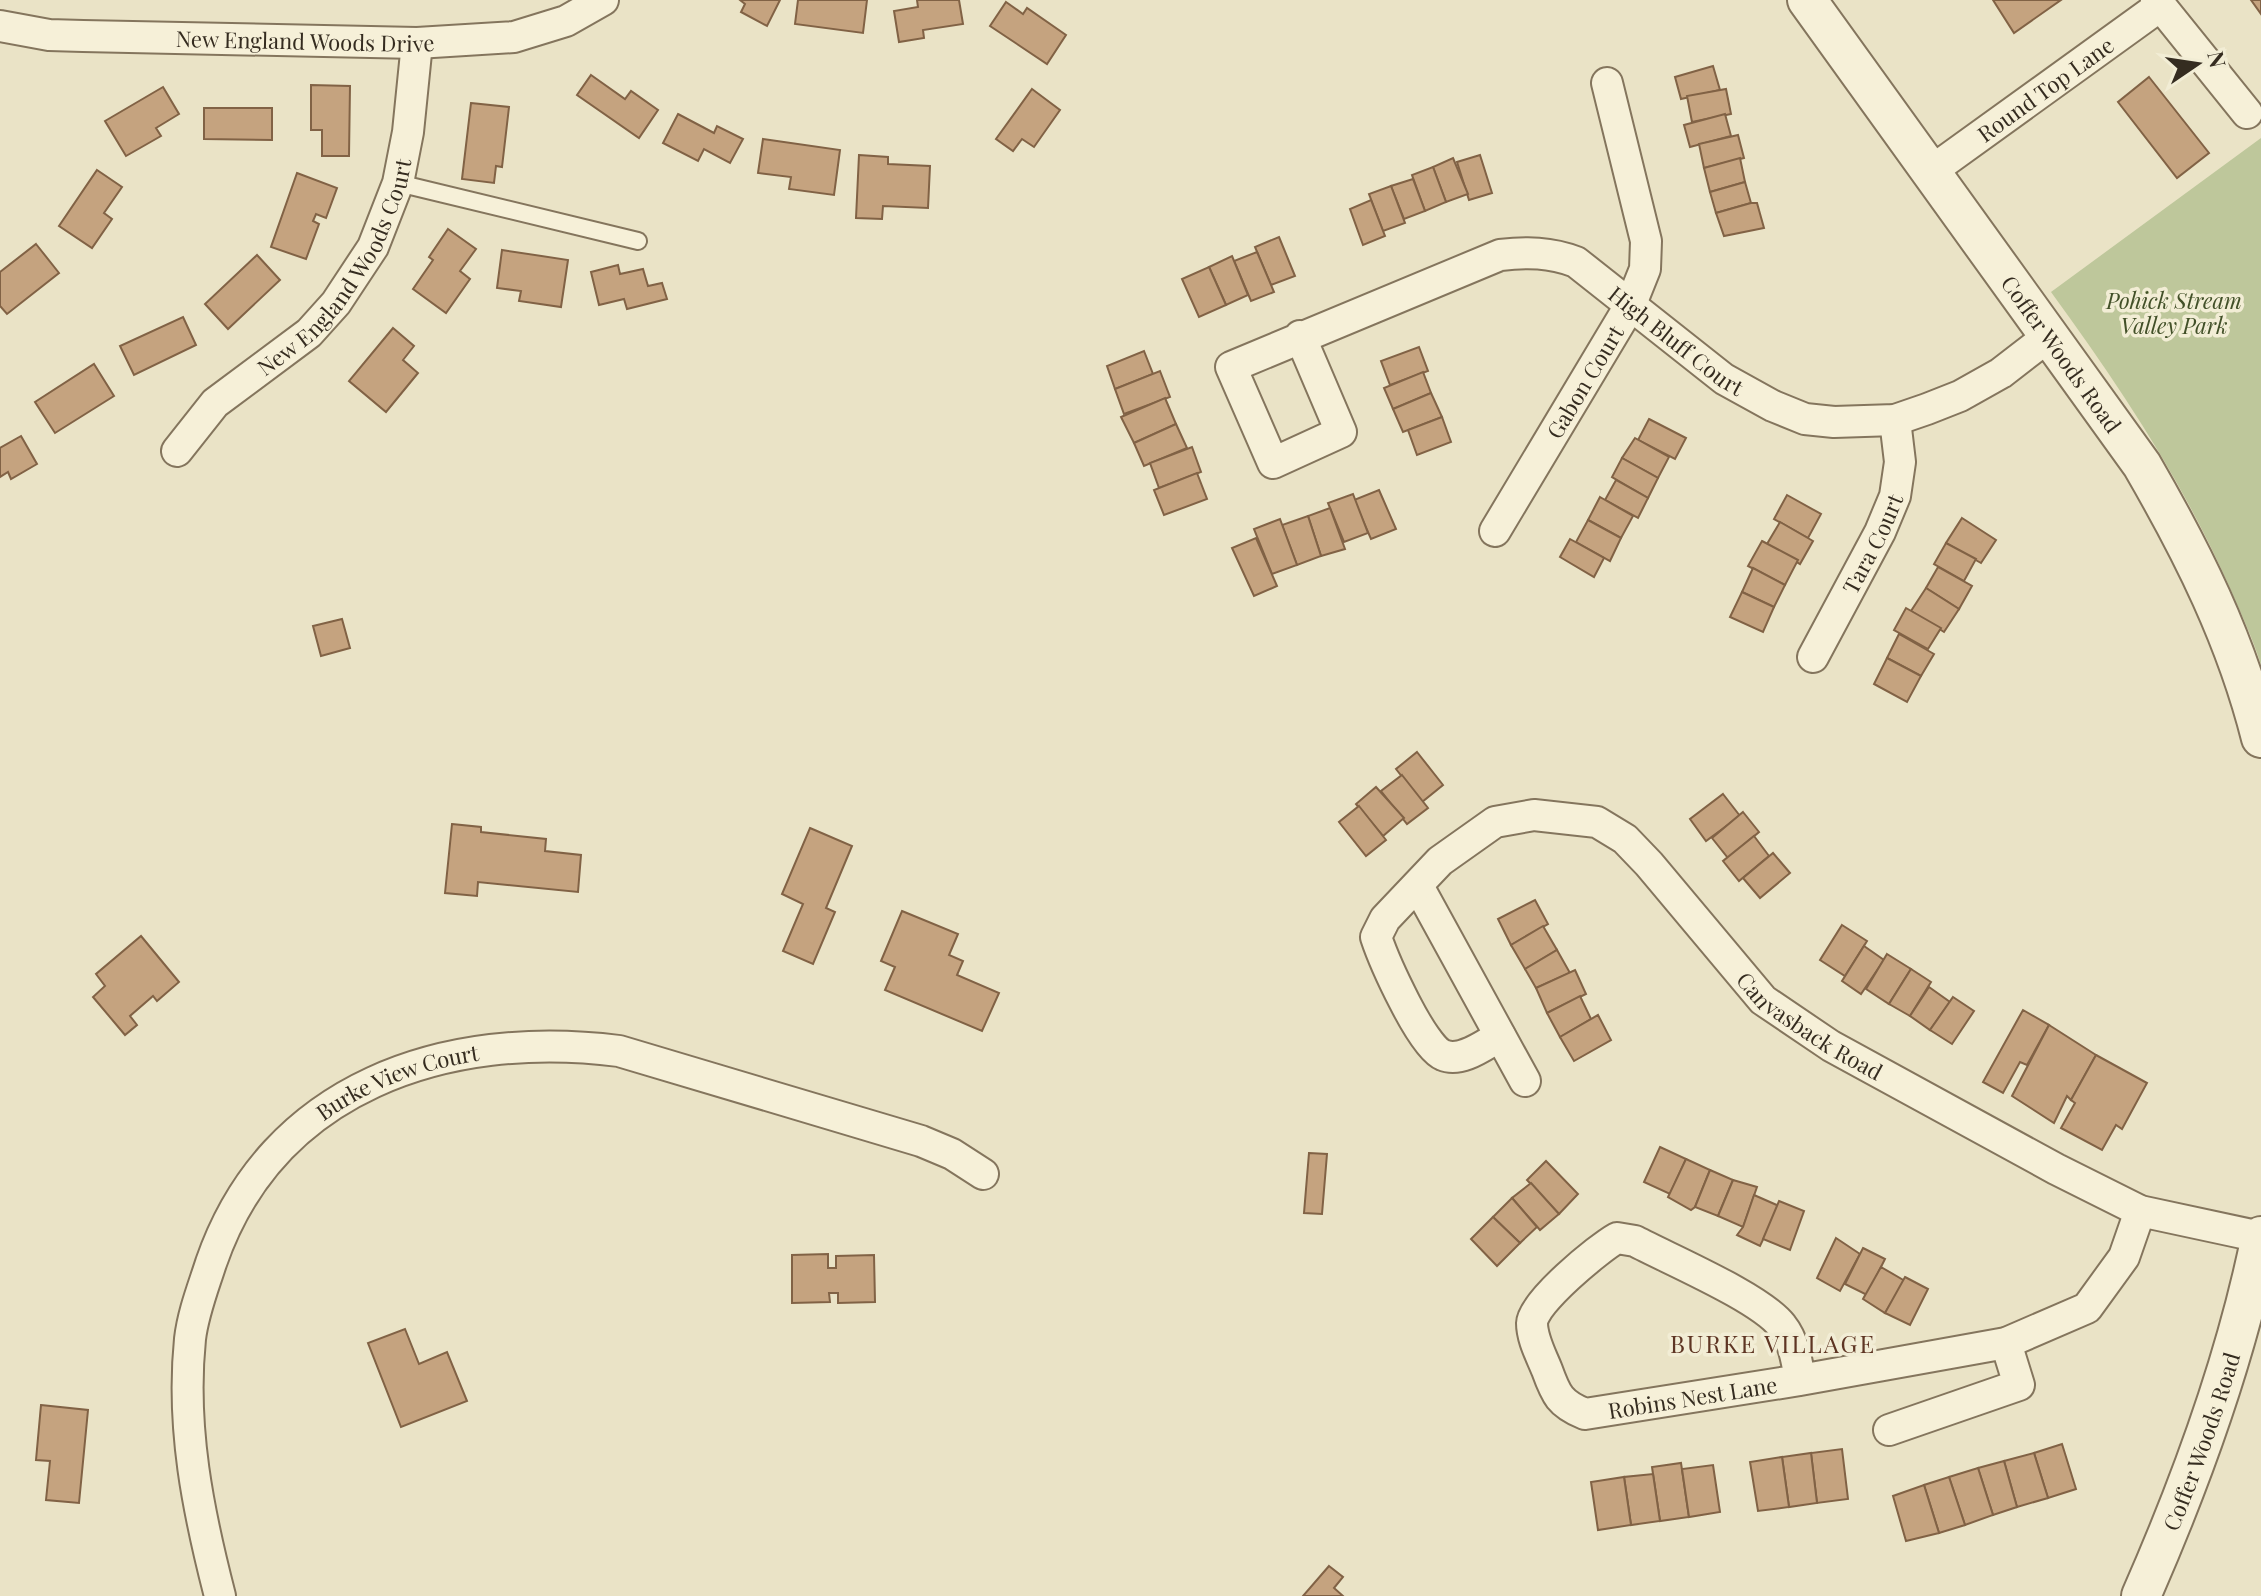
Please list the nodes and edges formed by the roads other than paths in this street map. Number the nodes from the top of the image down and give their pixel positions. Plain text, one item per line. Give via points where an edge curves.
1 (603, 0) edge
2 (1807, 0) edge
3 (2158, 3) edge
4 (0, 26) edge
5 (417, 43) junction
6 (1607, 83) dead end
7 (2247, 113) dead end
8 (1930, 172) junction
9 (398, 183) junction
10 (638, 241) dead end
11 (1631, 304) junction
12 (1300, 336) dead end
13 (2049, 336) junction
14 (1895, 420) junction
15 (177, 451) dead end
16 (1495, 531) dead end
17 (1813, 657) dead end
18 (2261, 738) edge
19 (1418, 886) junction
20 (1500, 1036) junction
21 (1525, 1081) dead end
22 (983, 1174) dead end
23 (2140, 1211) junction
24 (2261, 1237) edge
25 (2006, 1343) junction
26 (1800, 1380) junction
27 (1889, 1430) dead end
28 (220, 1596) edge
29 (2141, 1596) edge

1 - 5 street, New England Woods Drive via 566,21 514,37
2 - 8 street, Coffer Woods Road
3 - 7 street, Round Top Lane
3 - 8 street, Round Top Lane
4 - 5 street, New England Woods Drive via 60,35
5 - 9 street, New England Woods Court
6 - 11 street, Gabon Court via 1646,241 1645,269
8 - 13 street, Coffer Woods Road
9 - 10 lane
9 - 15 street, New England Woods Court via 373,247 336,303 309,333 215,403
11 - 12 street, High Bluff Court via 1576,262 1527,252 1462,268
11 - 14 street, High Bluff Court via 1724,379 1773,406 1805,419
11 - 16 street, Gabon Court
13 - 14 street, High Bluff Court via 1960,396
13 - 18 street, Coffer Woods Road via 2142,465 2188,544 2228,633
14 - 17 street, Tara Court via 1900,462 1895,496
19 - 20 street
19 - 20 street, Canvasback Road via 1385,919 1376,937 1429,1046 1444,1056 1462,1056
19 - 23 street, Canvasback Road via 1440,861 1495,822 1534,815 1597,822 1625,839 1649,864 1763,1000 1831,1046
20 - 21 street
22 - 28 street, Burke View Court via 921,1141 619,1051 555,1045 497,1048 408,1067 361,1086 319,1112 255,1176 219,1239 198,1301 191,1336 188,1426 200,1516
23 - 24 street, Canvasback Road
23 - 25 street, Robins Nest Lane via 2124,1257 2087,1308
24 - 29 street, Coffer Woods Road via 2243,1322 2220,1392
25 - 26 street, Robins Nest Lane
25 - 27 street via 2019,1385
26 - 26 street, Robins Nest Lane via 1585,1414 1556,1394 1532,1320 1603,1246 1617,1238 1635,1241 1760,1306 1783,1327

